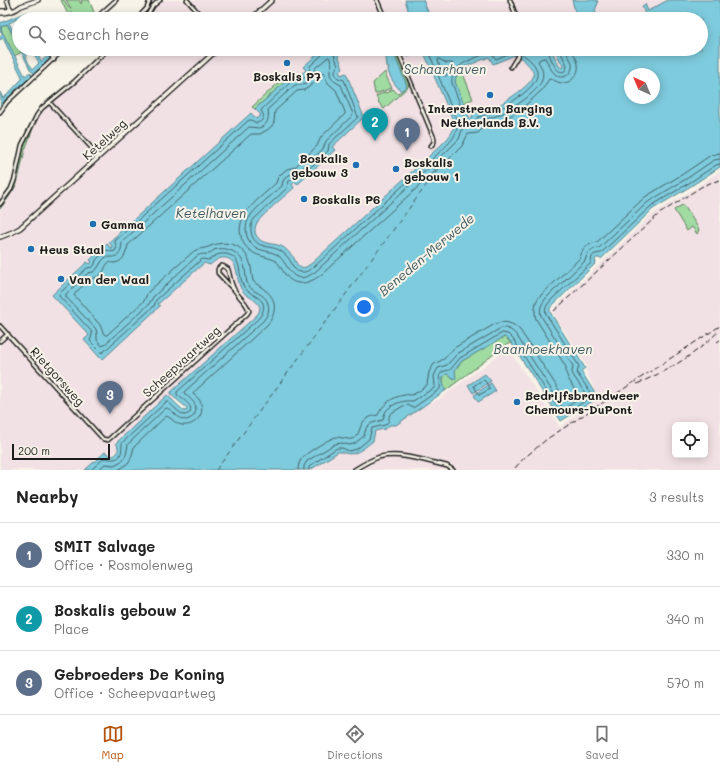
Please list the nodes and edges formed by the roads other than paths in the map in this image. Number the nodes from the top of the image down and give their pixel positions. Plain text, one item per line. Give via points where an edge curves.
1 (7, 0) edge
2 (35, 0) edge
3 (116, 0) edge
4 (150, 0) edge
5 (160, 0) edge
6 (187, 0) edge
7 (272, 0) edge
8 (377, 0) edge
9 (510, 0) edge
10 (11, 10) junction
11 (0, 12) edge
12 (103, 12) edge
13 (143, 12) edge
14 (149, 12) edge
15 (198, 12) edge
16 (259, 12) edge
17 (382, 12) edge
18 (514, 12) edge
19 (51, 56) edge
20 (56, 56) edge
21 (101, 56) edge
22 (210, 56) edge
23 (400, 56) edge
24 (518, 56) edge
25 (53, 59) junction
26 (511, 67) dead end
27 (49, 102) junction
28 (0, 112) edge
29 (431, 146) dead end
30 (100, 156) junction
31 (0, 204) edge
32 (0, 237) edge
33 (233, 289) junction
34 (0, 326) edge
35 (8, 334) junction
36 (0, 341) edge
37 (103, 439) joint
38 (354, 470) edge
39 (453, 470) edge

1 - 10 street
2 - 10 street
3 - 12 street
4 - 13 street
5 - 14 street
6 - 15 street
7 - 16 street
8 - 17 street
9 - 18 street
10 - 11 street
19 - 25 street
20 - 25 street
21 - 27 street
22 - 30 street, Ketelweg
23 - 29 street via 434,138
24 - 26 street
25 - 28 street via 7,102
27 - 30 street
27 - 31 street via 37,115 22,145 15,178
30 - 32 street, Ketelweg via 20,228
33 - 33 street, Scheepvaartweg via 228,269 221,266 218,273
33 - 37 street, Scheepvaartweg via 246,304 249,311 247,314 108,440
34 - 35 street, Rietgorsweg
35 - 36 street
35 - 37 street, Rietgorsweg
38 - 39 street via 379,457 398,456 447,466

